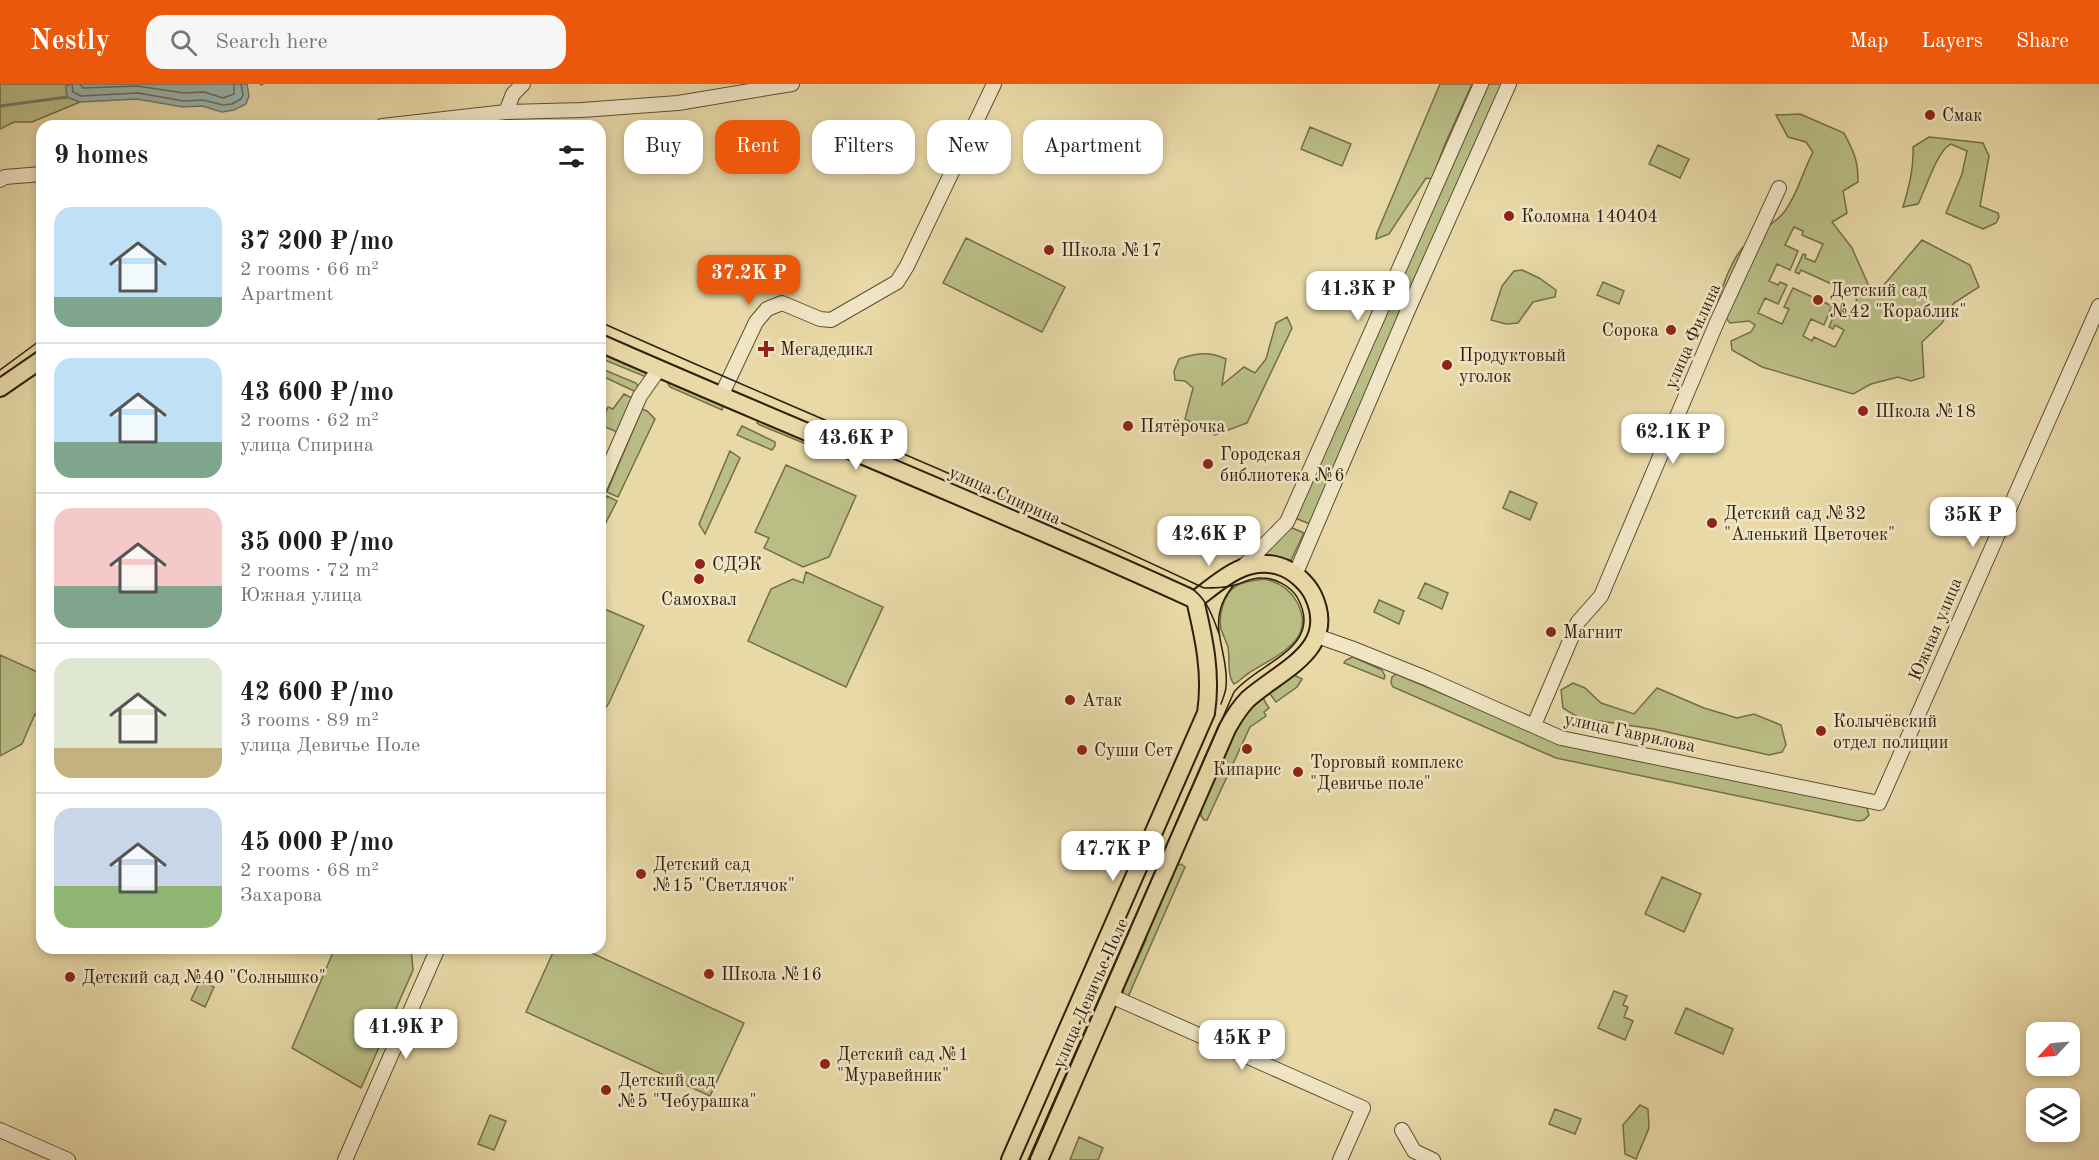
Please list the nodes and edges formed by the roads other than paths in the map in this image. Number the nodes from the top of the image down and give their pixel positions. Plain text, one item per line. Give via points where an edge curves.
1 (523, 84) edge
2 (792, 84) edge
3 (994, 84) edge
4 (1481, 84) edge
5 (1509, 84) edge
6 (506, 112) junction
7 (435, 120) edge
8 (36, 174) edge
9 (0, 180) edge
10 (1779, 188) dead end
11 (1385, 299) junction
12 (2099, 306) edge
13 (1408, 310) junction
14 (606, 346) edge
15 (36, 363) edge
16 (659, 369) junction
17 (0, 388) edge
18 (721, 396) junction
19 (606, 473) edge
20 (1244, 566) junction
21 (1295, 575) junction
22 (1195, 600) junction
23 (1317, 636) junction
24 (1533, 725) junction
25 (1879, 803) joint
26 (435, 954) edge
27 (1111, 996) junction
28 (0, 1130) edge
29 (1402, 1130) dead end
30 (68, 1160) edge
31 (345, 1160) edge
32 (1010, 1160) edge
33 (1039, 1160) edge
34 (1340, 1160) edge
35 (1433, 1160) edge

1 - 6 street via 513,94
2 - 6 street via 678,103
3 - 18 street via 897,282 831,320 782,303 767,309 756,322
4 - 11 street
5 - 13 street
6 - 7 street
8 - 9 street
10 - 24 street, улица Филина via 1717,322 1601,597 1578,622
11 - 13 street
11 - 20 street via 1287,522
12 - 25 street, Южная улица
13 - 21 street
14 - 16 main road, улица Спирина
15 - 17 main road
16 - 18 main road, улица Спирина
16 - 19 street via 640,396
18 - 22 main road, улица Спирина
20 - 21 main road via 1281,566
20 - 22 main road
21 - 23 main road via 1310,588 1316,601 1320,625
22 - 32 main road, улица Девичье Поле via 1207,654 1206,713
23 - 24 street, улица Гаврилова
23 - 27 main road, улица Девичье Поле via 1297,662 1246,701 1227,729
24 - 25 street, улица Гаврилова via 1561,738
26 - 31 street
27 - 33 main road, улица Девичье Поле
27 - 34 street via 1363,1108
28 - 30 street
29 - 35 street via 1414,1152

